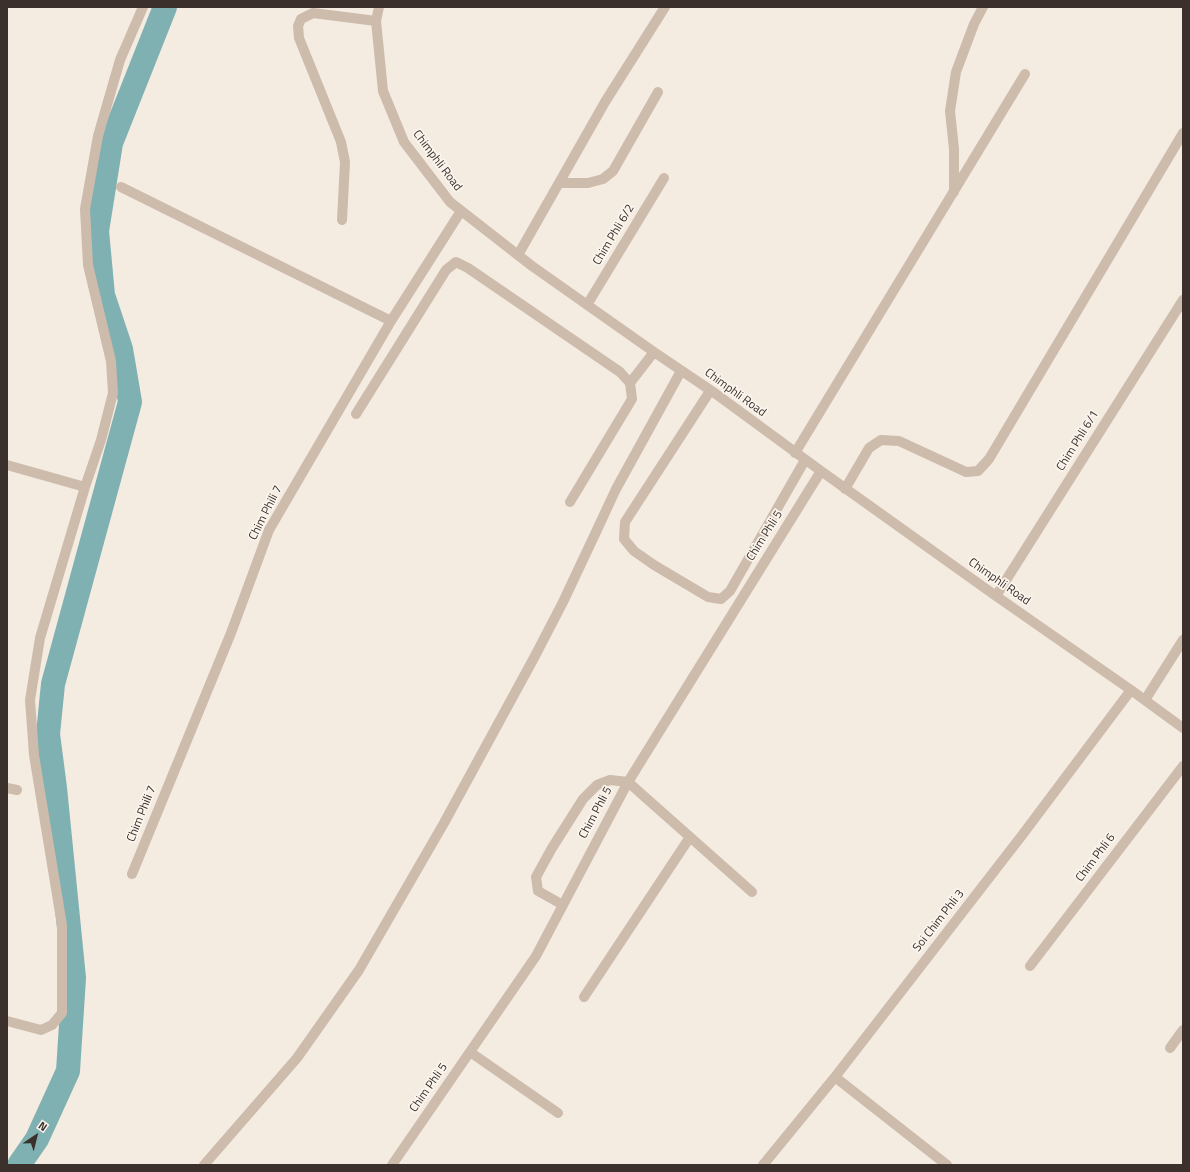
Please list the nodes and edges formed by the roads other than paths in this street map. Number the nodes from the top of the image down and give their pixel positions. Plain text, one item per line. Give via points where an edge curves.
1 (143, 7) edge
2 (379, 7) edge
3 (665, 7) edge
4 (983, 7) edge
5 (376, 21) junction
6 (1025, 74) dead end
7 (658, 92) dead end
8 (1183, 133) edge
9 (664, 178) dead end
10 (559, 183) junction
11 (121, 187) dead end
12 (954, 192) junction
13 (461, 211) junction
14 (342, 220) dead end
15 (518, 255) junction
16 (1183, 300) edge
17 (587, 305) junction
18 (391, 321) junction
19 (654, 352) junction
20 (681, 371) junction
21 (630, 383) junction
22 (710, 391) junction
23 (356, 414) dead end
24 (795, 453) junction
25 (805, 460) junction
26 (7, 465) edge
27 (821, 471) junction
28 (85, 486) junction
29 (845, 489) junction
30 (570, 502) dead end
31 (996, 596) junction
32 (1183, 640) edge
33 (1131, 690) junction
34 (1145, 700) junction
35 (1183, 728) edge
36 (1183, 766) edge
37 (628, 782) junction
38 (690, 837) junction
39 (132, 874) dead end
40 (752, 892) dead end
41 (563, 905) junction
42 (1030, 966) dead end
43 (584, 997) dead end
44 (7, 1021) edge
45 (1183, 1030) edge
46 (1170, 1048) dead end
47 (470, 1052) junction
48 (834, 1077) junction
49 (558, 1114) dead end
50 (204, 1165) edge
51 (392, 1165) edge
52 (763, 1165) edge
53 (947, 1165) edge

1 - 28 street via 120,60 98,136 85,209 88,265 111,361 112,393 101,440
2 - 5 street, Chimphli Road
3 - 10 street
4 - 12 street via 956,72 950,111 954,150
5 - 13 street, Chimphli Road via 383,92 404,142 450,202
5 - 14 street via 313,13 301,19 298,26 298,38 341,142 345,162
6 - 12 street
7 - 10 street via 613,171 603,179 588,183
8 - 29 street via 989,459 978,471 966,472 899,441 881,440 869,448
9 - 17 street, Chim Phli 6/2
10 - 15 street
11 - 18 street
12 - 24 street
13 - 15 street, Chimphli Road
13 - 18 street, Chim Phili 7
15 - 17 street, Chimphli Road
16 - 31 street, Chim Phli 6/1
17 - 19 street, Chimphli Road
18 - 39 street, Chim Phili 7 via 269,530 231,633
19 - 20 street, Chimphli Road
19 - 21 street
20 - 22 street, Chimphli Road
20 - 50 street via 616,489 535,656 444,823 359,970 297,1058
21 - 23 street via 620,372 456,262 446,270
21 - 30 street via 632,399
22 - 24 street, Chimphli Road
22 - 25 street via 625,522 624,539 634,551 708,597 721,599 730,591
24 - 25 street, Chimphli Road
25 - 27 street, Chimphli Road
26 - 28 street
27 - 29 street, Chimphli Road
27 - 37 street, Chim Phli 5
28 - 44 street via 40,638 30,700 34,755 62,925 62,1013 52,1024 41,1030
29 - 31 street, Chimphli Road
31 - 33 street, Chimphli Road
32 - 34 street
33 - 34 street, Chimphli Road
33 - 48 street, Soi Chim Phli 3
34 - 35 street, Chimphli Road
36 - 42 street, Chim Phli 6
37 - 38 street
37 - 41 street, Chim Phli 5
37 - 41 street via 610,780 597,784 583,799 536,877 538,891
38 - 40 street
38 - 43 street
41 - 47 street, Chim Phli 5 via 536,956
45 - 46 street
47 - 49 street
47 - 51 street, Chim Phli 5
48 - 52 street, Soi Chim Phli 3
48 - 53 street

